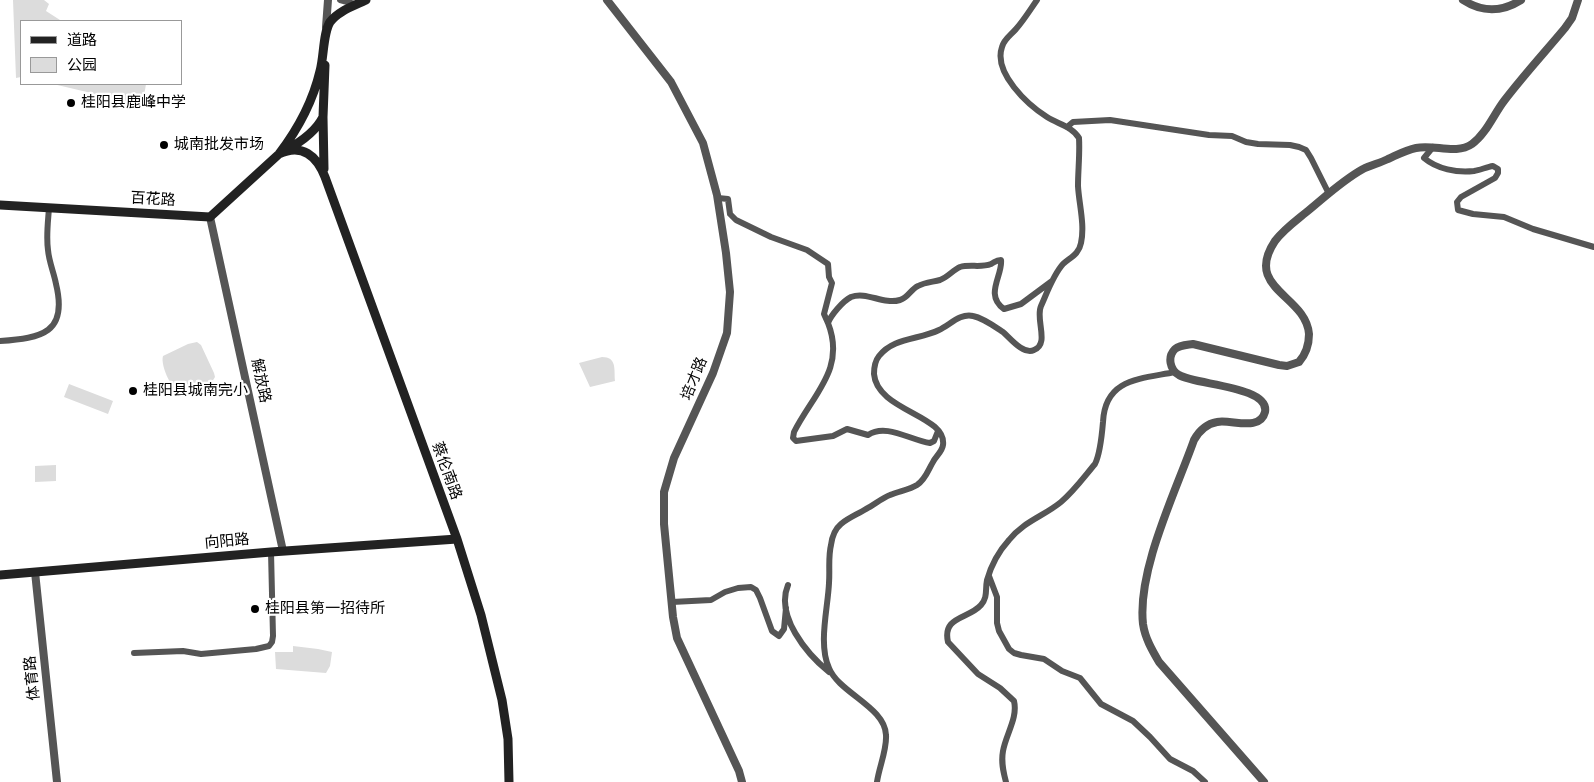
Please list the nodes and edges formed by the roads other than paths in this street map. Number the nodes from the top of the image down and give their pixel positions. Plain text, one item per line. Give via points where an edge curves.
1 (328, 0) edge
2 (340, 0) edge
3 (607, 0) edge
4 (1036, 0) edge
5 (1464, 0) edge
6 (1521, 0) edge
7 (1578, 0) edge
8 (363, 2) edge
9 (326, 32) junction
10 (324, 113) junction
11 (1067, 127) junction
12 (1433, 147) junction
13 (279, 154) junction
14 (325, 177) junction
15 (1329, 194) junction
16 (718, 198) junction
17 (0, 205) edge
18 (49, 208) junction
19 (210, 217) junction
20 (1594, 247) edge
21 (1053, 280) junction
22 (828, 323) junction
23 (0, 341) edge
24 (1175, 372) junction
25 (938, 432) junction
26 (457, 539) junction
27 (283, 551) junction
28 (270, 552) junction
29 (35, 572) junction
30 (0, 575) edge
31 (988, 576) junction
32 (788, 585) dead end
33 (672, 602) junction
34 (786, 608) junction
35 (134, 653) dead end
36 (834, 676) junction
37 (57, 782) edge
38 (509, 782) edge
39 (742, 782) edge
40 (878, 782) edge
41 (1006, 782) edge
42 (1205, 782) edge
43 (1264, 782) edge

1 - 9 street
2 - 8 street via 351,4
3 - 16 street, 培才路 via 671,82 703,142
4 - 11 street via 1001,48 1003,72 1023,97 1045,116
5 - 6 street via 1490,10 1506,8
7 - 12 street via 1565,28 1506,98 1480,136 1464,147
8 - 9 main road via 334,17
9 - 10 main road
9 - 13 main road via 323,58 312,97 301,121
10 - 13 main road via 317,126
10 - 14 main road, 蔡伦南路
11 - 15 street via 1073,122 1110,120 1232,136 1258,144 1299,147 1306,150
11 - 21 street via 1079,138 1082,241 1076,254 1061,267
12 - 15 street via 1416,148 1365,168
12 - 20 street via 1424,158 1450,170 1475,171 1493,166 1498,169 1496,178 1461,197 1457,202 1458,210 1504,217
13 - 14 main road, 蔡伦南路 via 293,150 308,153 319,163
13 - 19 main road
14 - 26 main road, 蔡伦南路
15 - 24 street via 1283,232 1268,256 1270,280 1278,292 1301,311 1308,327 1308,346 1299,362 1279,366 1193,344 1175,349 1170,364
16 - 22 street via 728,199 730,214 736,220 807,250 828,264 832,284 824,314
16 - 33 street, 培才路 via 730,292 727,333 708,387 674,458 664,492
17 - 18 main road, 百花路
18 - 19 main road, 百花路
18 - 23 street via 48,252 60,304 59,315 52,328 40,334
19 - 27 street, 解放路
21 - 22 street via 1021,304 1004,308 996,297 995,282 1002,264 998,259 990,264 962,267 941,279 920,285 900,301 864,296 850,298
21 - 25 street via 1039,310 1042,342 1034,350 1022,348 993,326 971,315 940,330 898,342 879,355 874,364 874,376 884,395 929,422
22 - 25 street via 833,339 832,365 794,432 796,441 833,436 847,429 868,435 878,430 889,431 930,443
24 - 31 street via 1138,378 1113,393 1104,409 1095,464 1061,502 1016,531 999,553
24 - 43 street via 1189,380 1257,396 1265,407 1261,420 1243,424 1215,422 1199,432 1194,440 1155,548 1143,594 1147,640 1159,662
25 - 36 street via 943,444 925,478 840,524 834,533 825,615 825,646
26 - 27 main road, 向阳路
26 - 38 main road, 蔡伦南路 via 481,615 502,700 508,739
27 - 28 main road, 向阳路
28 - 29 main road, 向阳路
28 - 35 street via 273,636 269,646 201,654 183,651
29 - 30 main road, 向阳路
29 - 37 street, 体育路
31 - 41 street via 985,600 978,608 955,620 947,637 978,674 1014,701 1012,724 1002,752 1002,771
31 - 42 street via 997,597 999,632 1009,649 1021,656 1044,659 1080,678 1102,704 1133,721 1170,759
32 - 34 street
33 - 34 street via 711,600 725,592 750,587 756,590 772,631 779,636 784,629
33 - 39 street, 培才路 via 678,638
34 - 36 street via 799,638
36 - 40 street via 886,727 886,746

